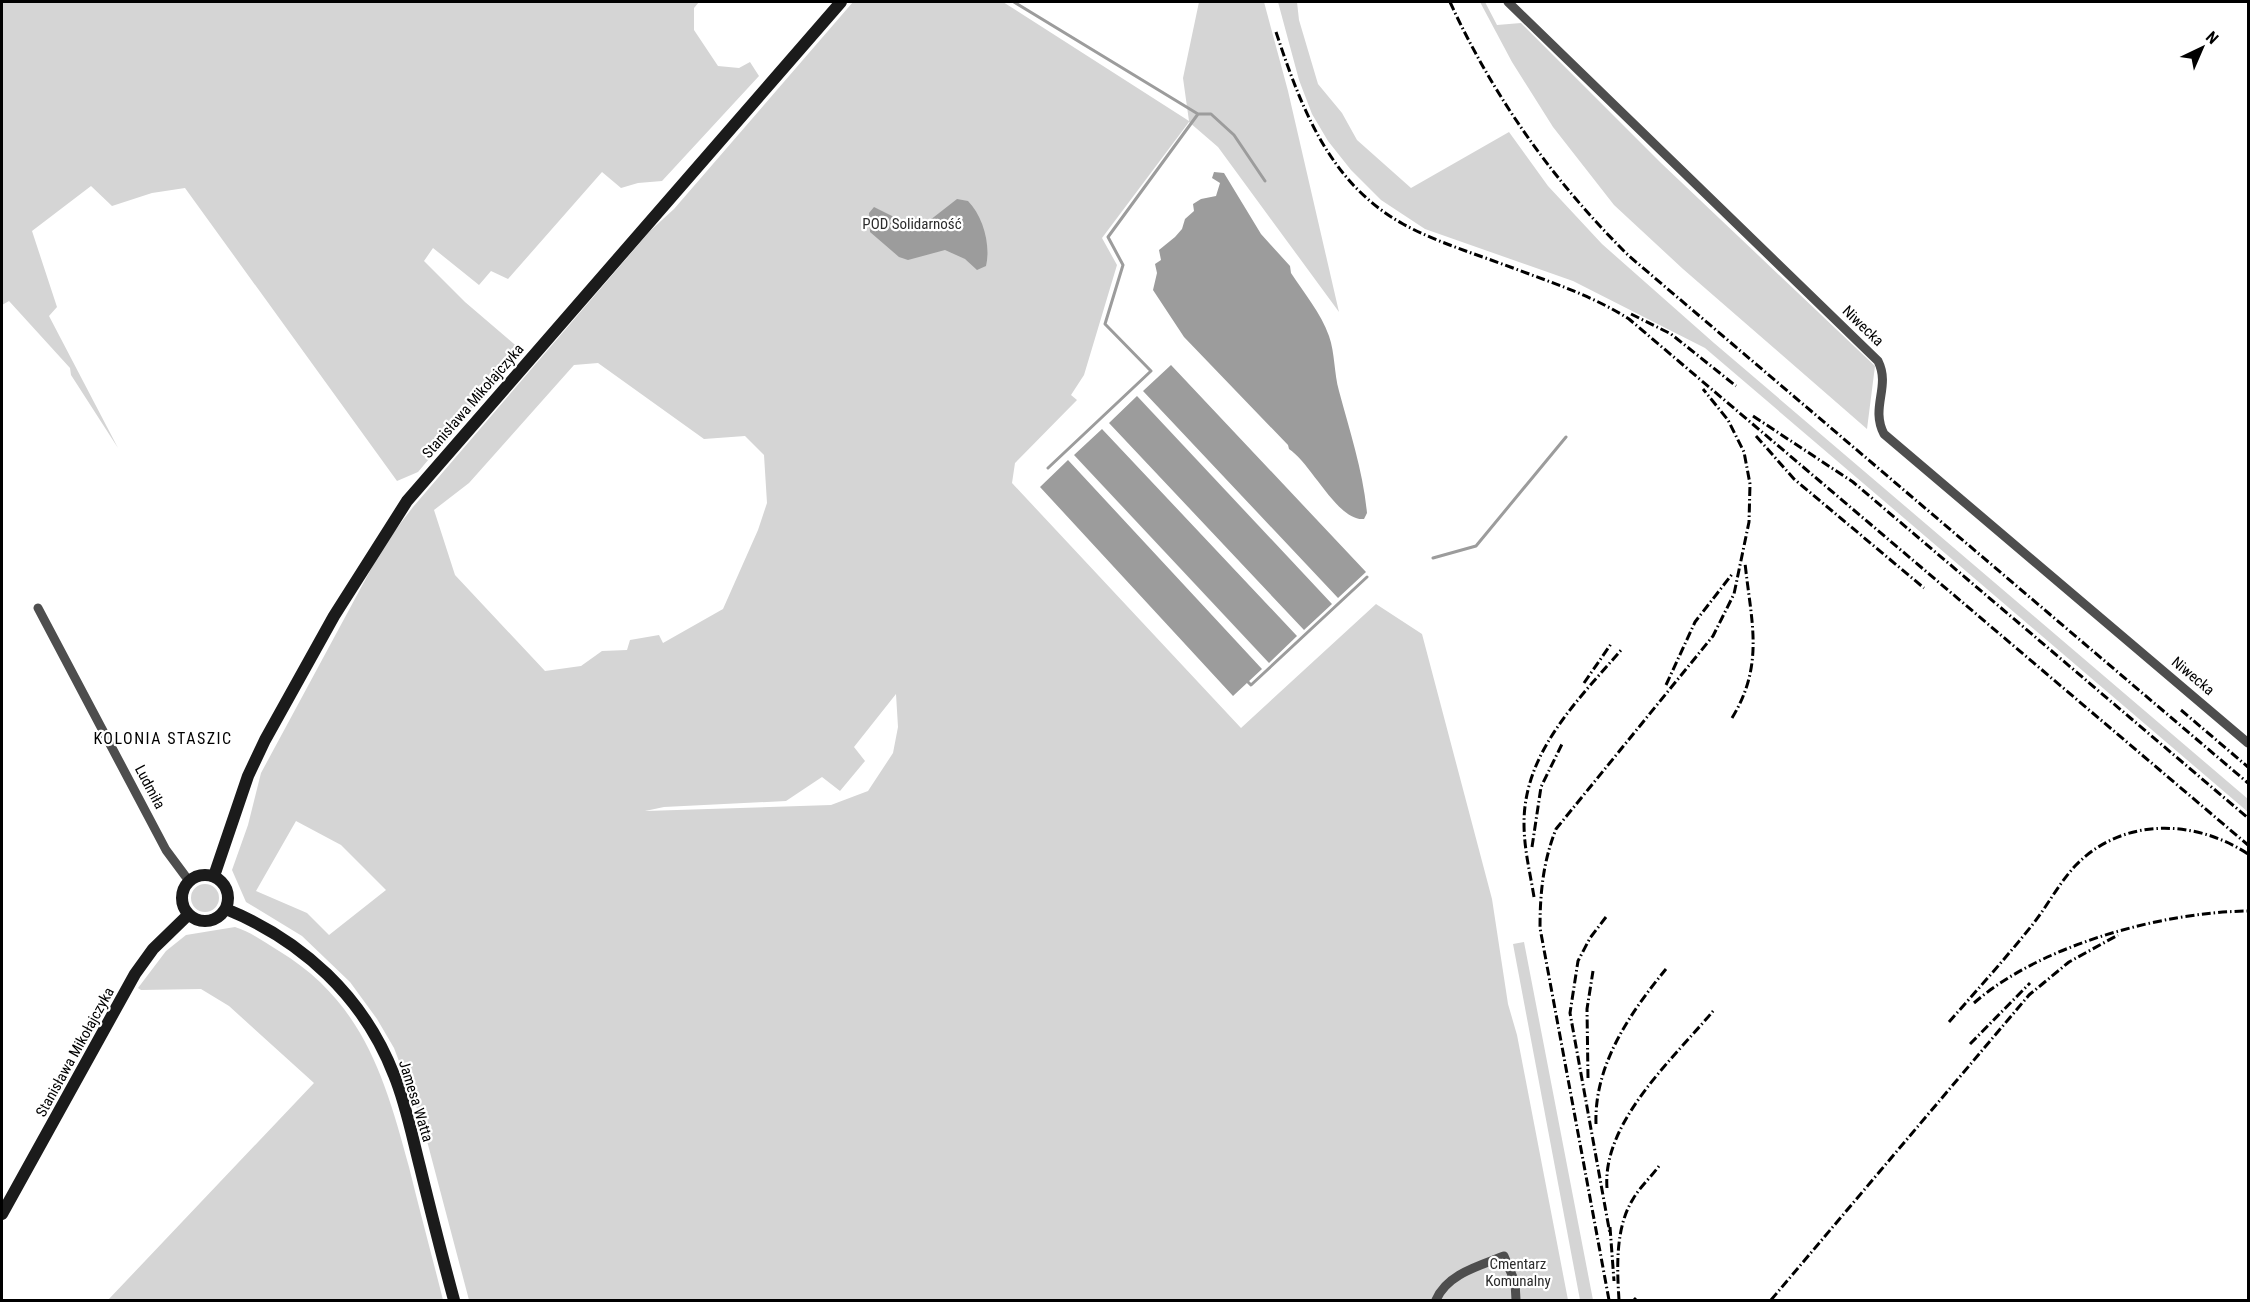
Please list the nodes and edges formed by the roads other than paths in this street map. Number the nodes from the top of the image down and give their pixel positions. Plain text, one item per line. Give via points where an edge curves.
1 (841, 2) edge
2 (1508, 2) edge
3 (38, 608) dead end
4 (2248, 743) edge
5 (214, 876) junction
6 (189, 881) junction
7 (226, 909) junction
8 (188, 915) junction
9 (2, 1214) edge
10 (454, 1300) edge
11 (1436, 1300) edge
12 (1516, 1300) edge

1 - 5 street, Stanisława Mikołajczyka via 407,501 340,606 265,740 248,776
2 - 4 street, Niwecka via 1878,361 1883,375 1877,414 1884,434
3 - 6 street, Ludmiła via 166,850
5 - 6 street via 196,876
5 - 7 street via 228,894
6 - 8 street via 182,894
7 - 8 street via 221,916 204,922
7 - 10 street, Jamesa Watta via 271,931 308,956 345,992 374,1032 402,1097
8 - 9 street, Stanisława Mikołajczyka via 153,949 135,974
11 - 12 street via 1461,1274 1504,1256 1515,1282

